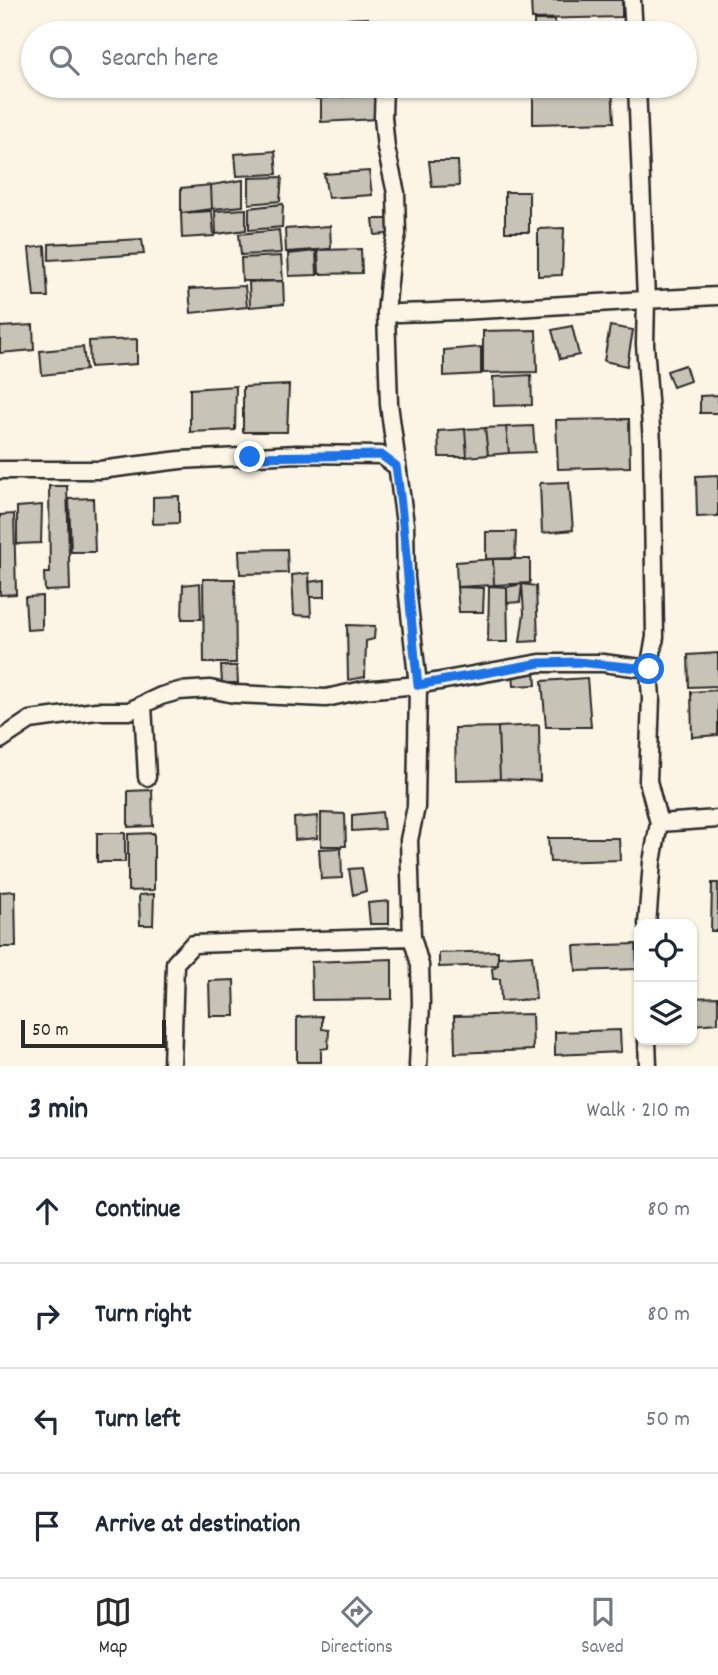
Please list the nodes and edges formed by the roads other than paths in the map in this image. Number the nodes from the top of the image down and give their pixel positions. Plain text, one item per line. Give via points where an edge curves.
1 (632, 0) edge
2 (633, 21) edge
3 (384, 98) edge
4 (638, 98) edge
5 (718, 296) edge
6 (646, 299) junction
7 (386, 313) junction
8 (396, 466) junction
9 (0, 470) edge
10 (649, 669) junction
11 (418, 685) junction
12 (144, 705) junction
13 (0, 740) edge
14 (147, 778) dead end
15 (718, 819) edge
16 (659, 823) junction
17 (647, 919) edge
18 (412, 937) junction
19 (647, 1045) edge
20 (172, 1066) edge
21 (418, 1066) edge
22 (648, 1066) edge

1 - 2 street
3 - 7 street via 397,234
4 - 6 street
5 - 6 street
6 - 7 street
6 - 10 street via 655,638
7 - 8 street
8 - 9 street via 381,455 297,454 100,470
8 - 11 street
10 - 11 street via 540,663
10 - 16 street via 648,781
11 - 12 street via 326,698 179,691
11 - 18 street via 416,807 409,840
12 - 13 street via 129,711 30,720
12 - 14 street
15 - 16 street
16 - 17 street
18 - 20 street via 193,944 175,963
18 - 21 street via 420,965
19 - 22 street

